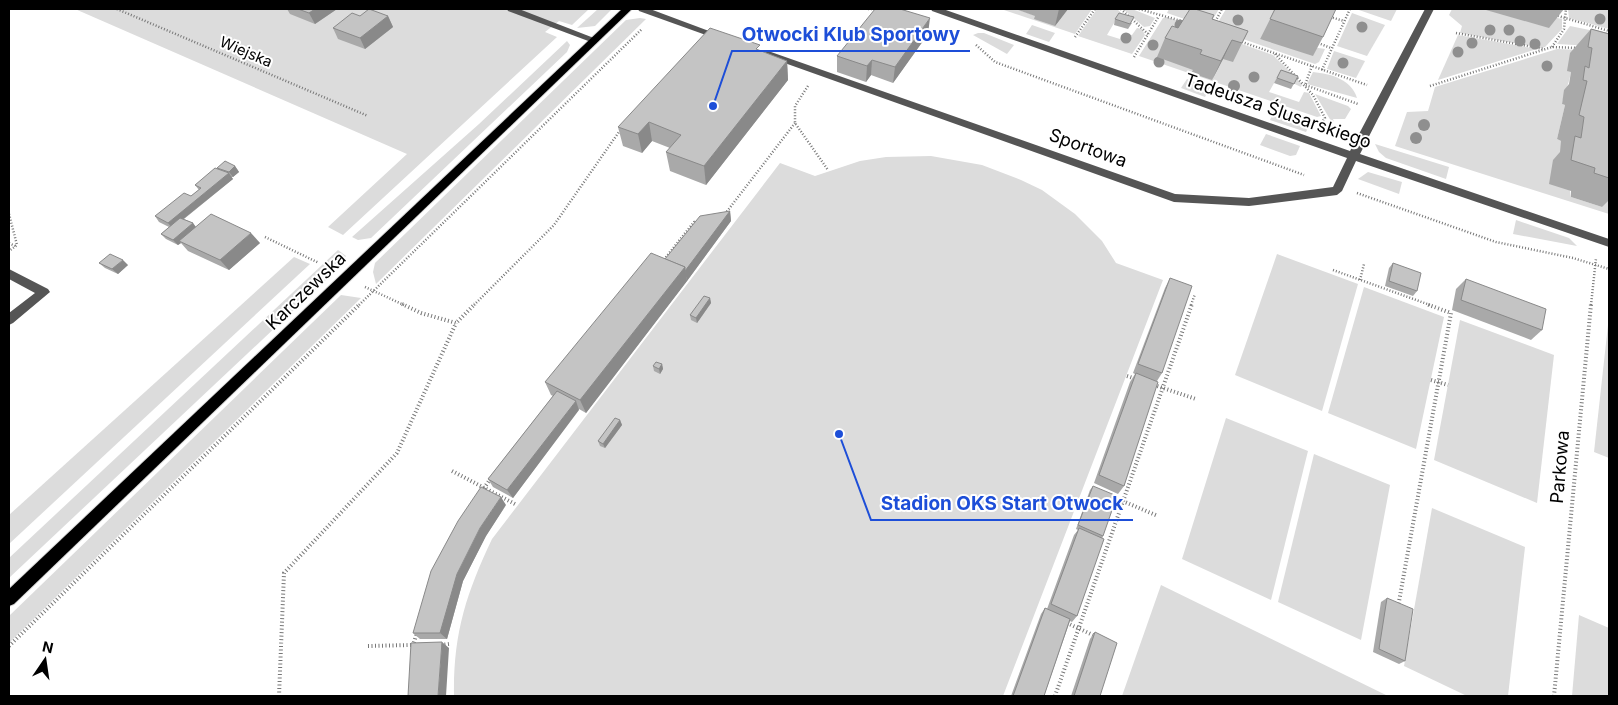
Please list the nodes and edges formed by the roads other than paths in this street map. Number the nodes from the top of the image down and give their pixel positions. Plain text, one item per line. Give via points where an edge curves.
1 (511, 9) edge
2 (627, 9) edge
3 (642, 9) edge
4 (935, 9) edge
5 (1430, 9) edge
6 (594, 40) junction
7 (729, 40) edge
8 (756, 50) edge
9 (1353, 156) junction
10 (1604, 242) edge
11 (9, 274) edge
12 (9, 320) edge
13 (9, 599) edge

1 - 6 street
2 - 6 main road, Karczewska
3 - 7 street
4 - 9 street, Tadeusza Ślusarskiego
5 - 9 street
6 - 13 main road, Karczewska
8 - 9 street, Sportowa via 1174,198 1248,202 1337,191
9 - 10 street, Tadeusza Ślusarskiego
11 - 12 street via 44,292

